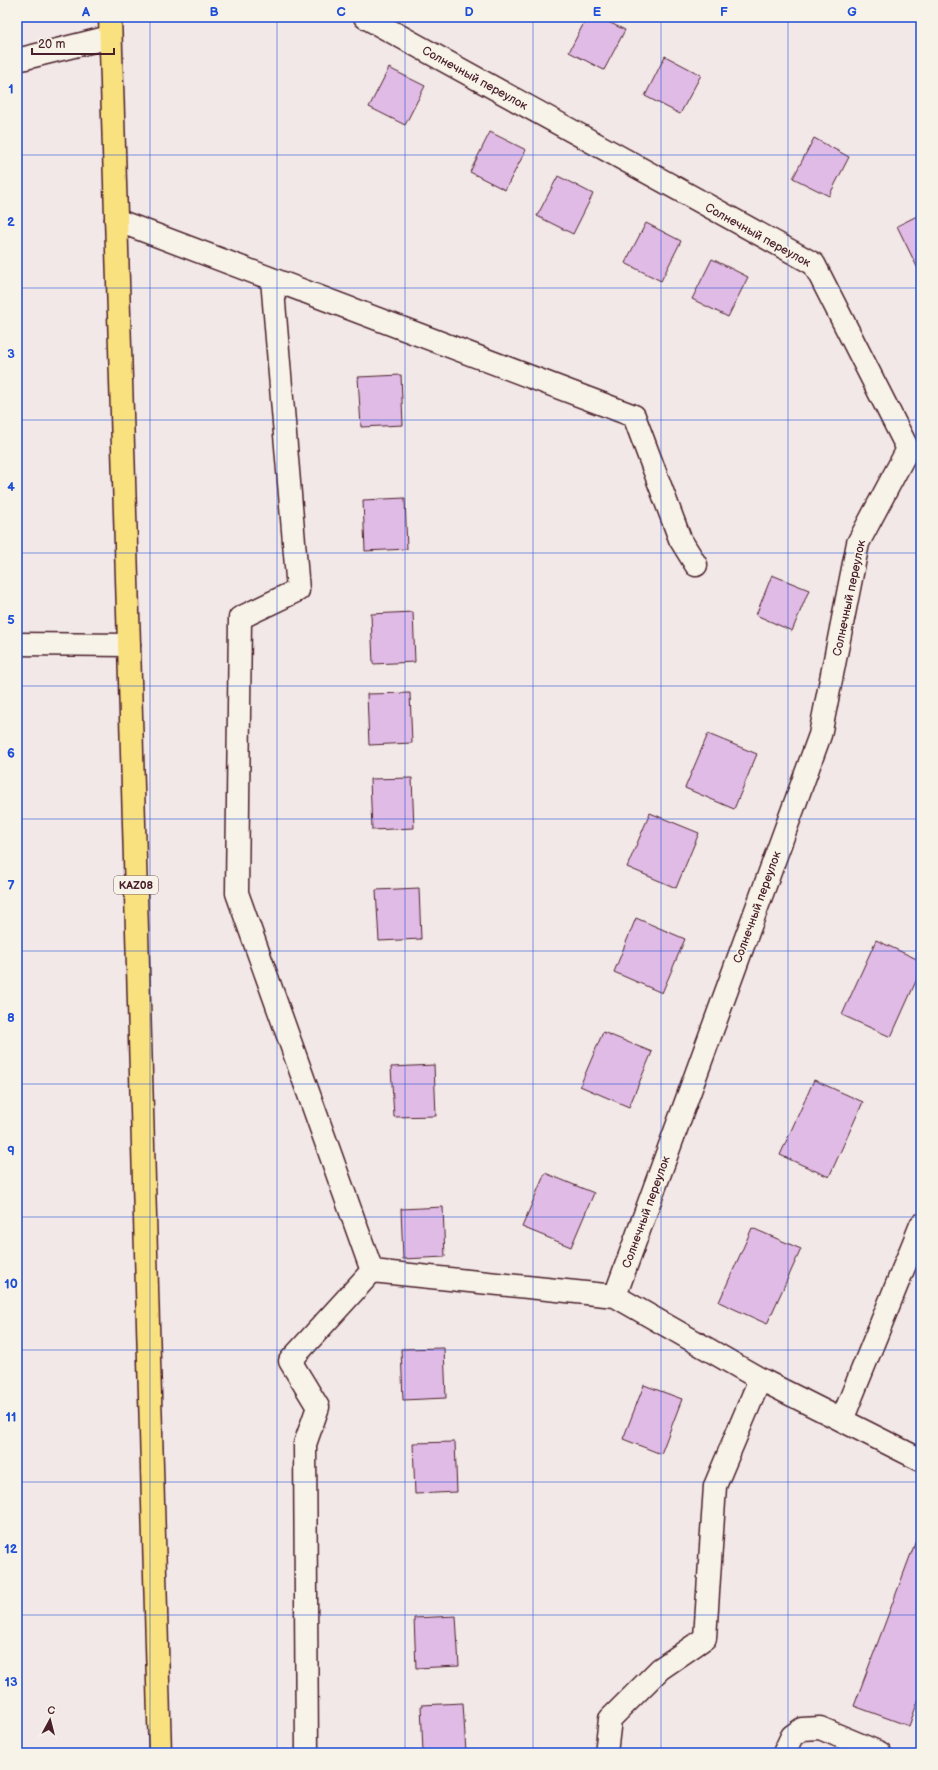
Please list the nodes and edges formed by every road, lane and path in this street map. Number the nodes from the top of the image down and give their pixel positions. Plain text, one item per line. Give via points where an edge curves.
1 (365, 17) edge
2 (110, 27) edge
3 (17, 60) edge
4 (116, 220) junction
5 (272, 279) junction
6 (915, 452) edge
7 (696, 565) dead end
8 (17, 644) edge
9 (129, 645) junction
10 (921, 1225) edge
11 (372, 1271) junction
12 (615, 1296) junction
13 (760, 1379) junction
14 (842, 1420) junction
15 (921, 1460) edge
16 (160, 1753) edge
17 (307, 1753) edge
18 (606, 1753) edge
19 (784, 1753) edge
20 (880, 1753) edge

1 - 6 street, Солнечный переулок via 814,264
2 - 3 street
2 - 4 highway, KAZ08
4 - 5 street
4 - 9 highway, KAZ08
5 - 7 street via 634,416 680,539
5 - 11 street via 298,590 240,618 237,893
6 - 12 street, Солнечный переулок via 858,543 820,735
8 - 9 street
9 - 16 highway, KAZ08
10 - 14 street
11 - 12 street
11 - 17 street via 290,1360 318,1407 305,1444
12 - 13 street
13 - 14 street
13 - 18 street via 715,1486 705,1638 660,1669 610,1719
14 - 15 street
19 - 20 street via 792,1736 802,1729 820,1728

